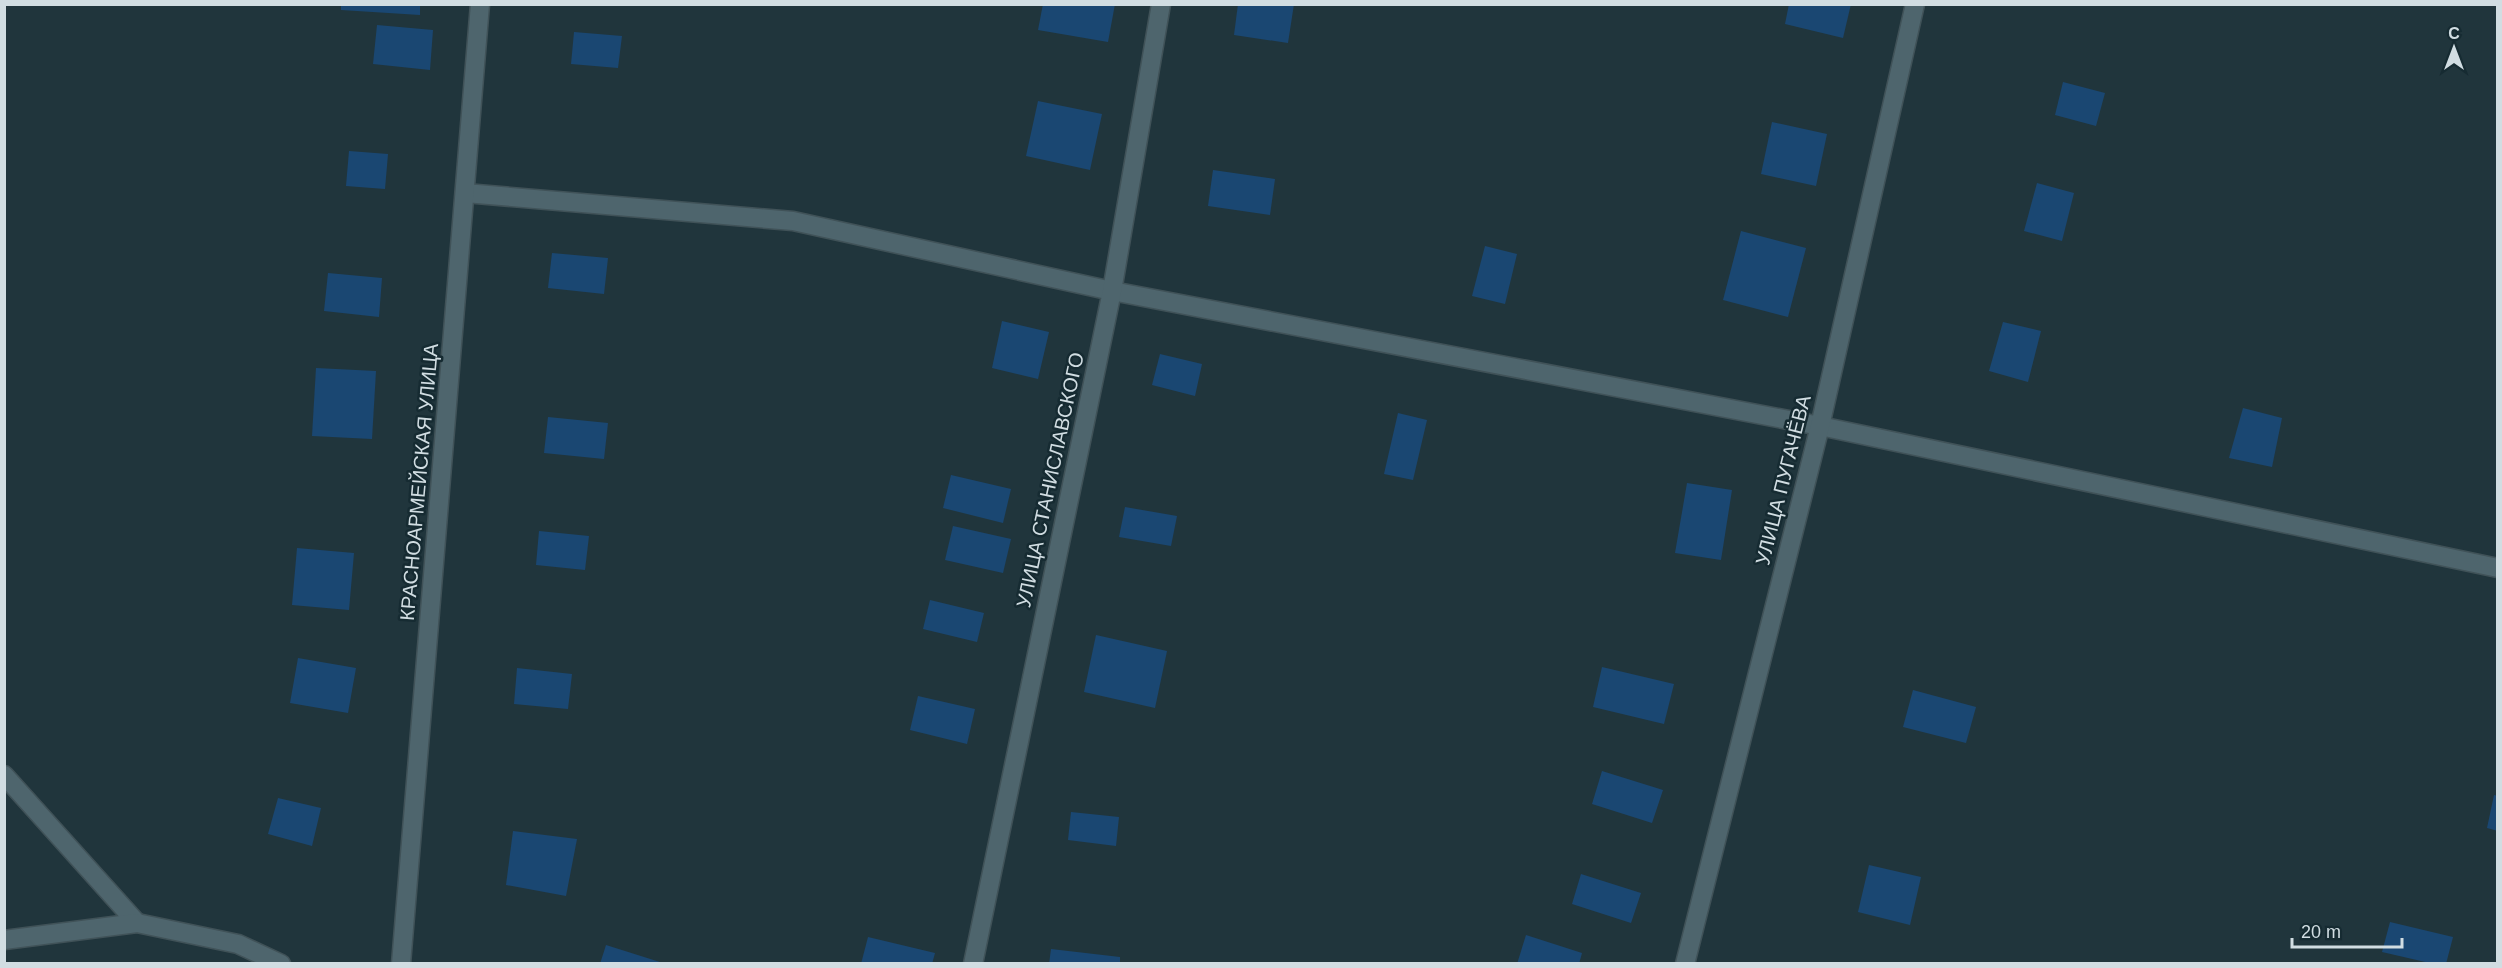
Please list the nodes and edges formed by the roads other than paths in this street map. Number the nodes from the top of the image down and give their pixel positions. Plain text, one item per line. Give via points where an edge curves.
1 (480, 4) edge
2 (1161, 4) edge
3 (1916, 4) edge
4 (465, 194) junction
5 (1112, 291) junction
6 (1820, 426) junction
7 (2498, 568) edge
8 (4, 776) edge
9 (137, 923) junction
10 (4, 940) edge
11 (281, 963) edge
12 (401, 963) edge
13 (973, 963) edge
14 (1685, 963) edge

1 - 4 street, КРАСНОАРМЕЙСКАЯ УЛИЦА
2 - 5 street, УЛИЦА СТАНИСЛАВСКОГО
3 - 6 street, УЛИЦА ПУГАЧЁВА
4 - 5 street via 793,221
4 - 12 street, КРАСНОАРМЕЙСКАЯ УЛИЦА
5 - 6 street
5 - 13 street, УЛИЦА СТАНИСЛАВСКОГО
6 - 7 street
6 - 14 street, УЛИЦА ПУГАЧЁВА
8 - 9 street
9 - 10 street
9 - 11 street via 238,944

